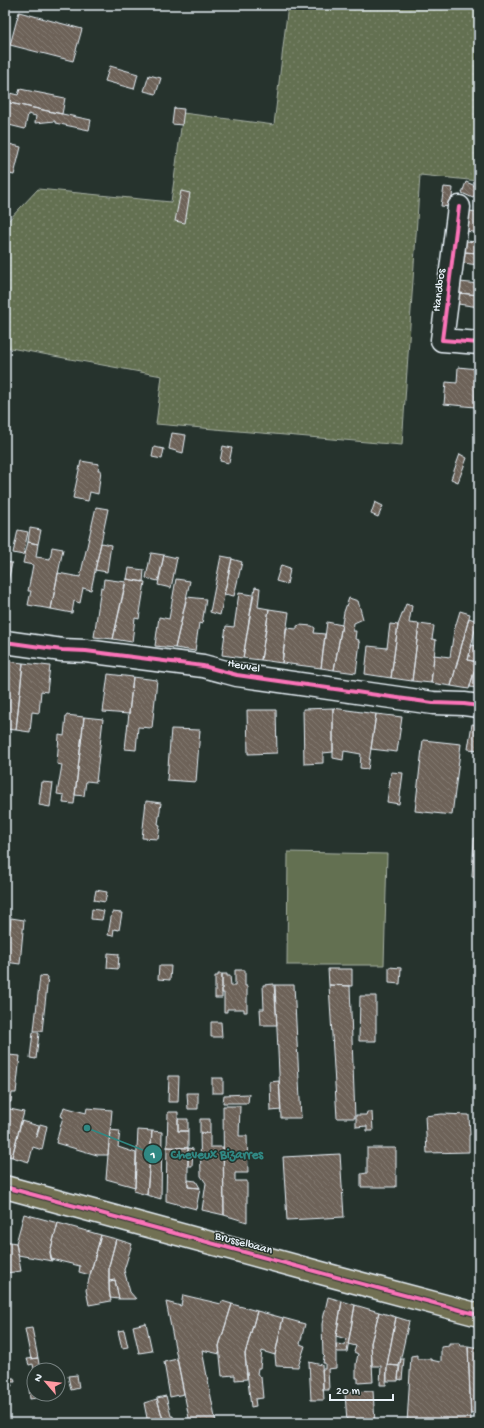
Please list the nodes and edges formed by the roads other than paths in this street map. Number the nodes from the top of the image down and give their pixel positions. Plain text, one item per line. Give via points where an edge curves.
1 (459, 206) dead end
2 (479, 343) edge
3 (5, 642) edge
4 (479, 706) edge
5 (5, 1187) edge
6 (479, 1315) edge

1 - 2 street, Handbos via 442,340
3 - 4 street, Heuvel via 203,666 237,675 433,703
5 - 6 main road, Brusselbaan

